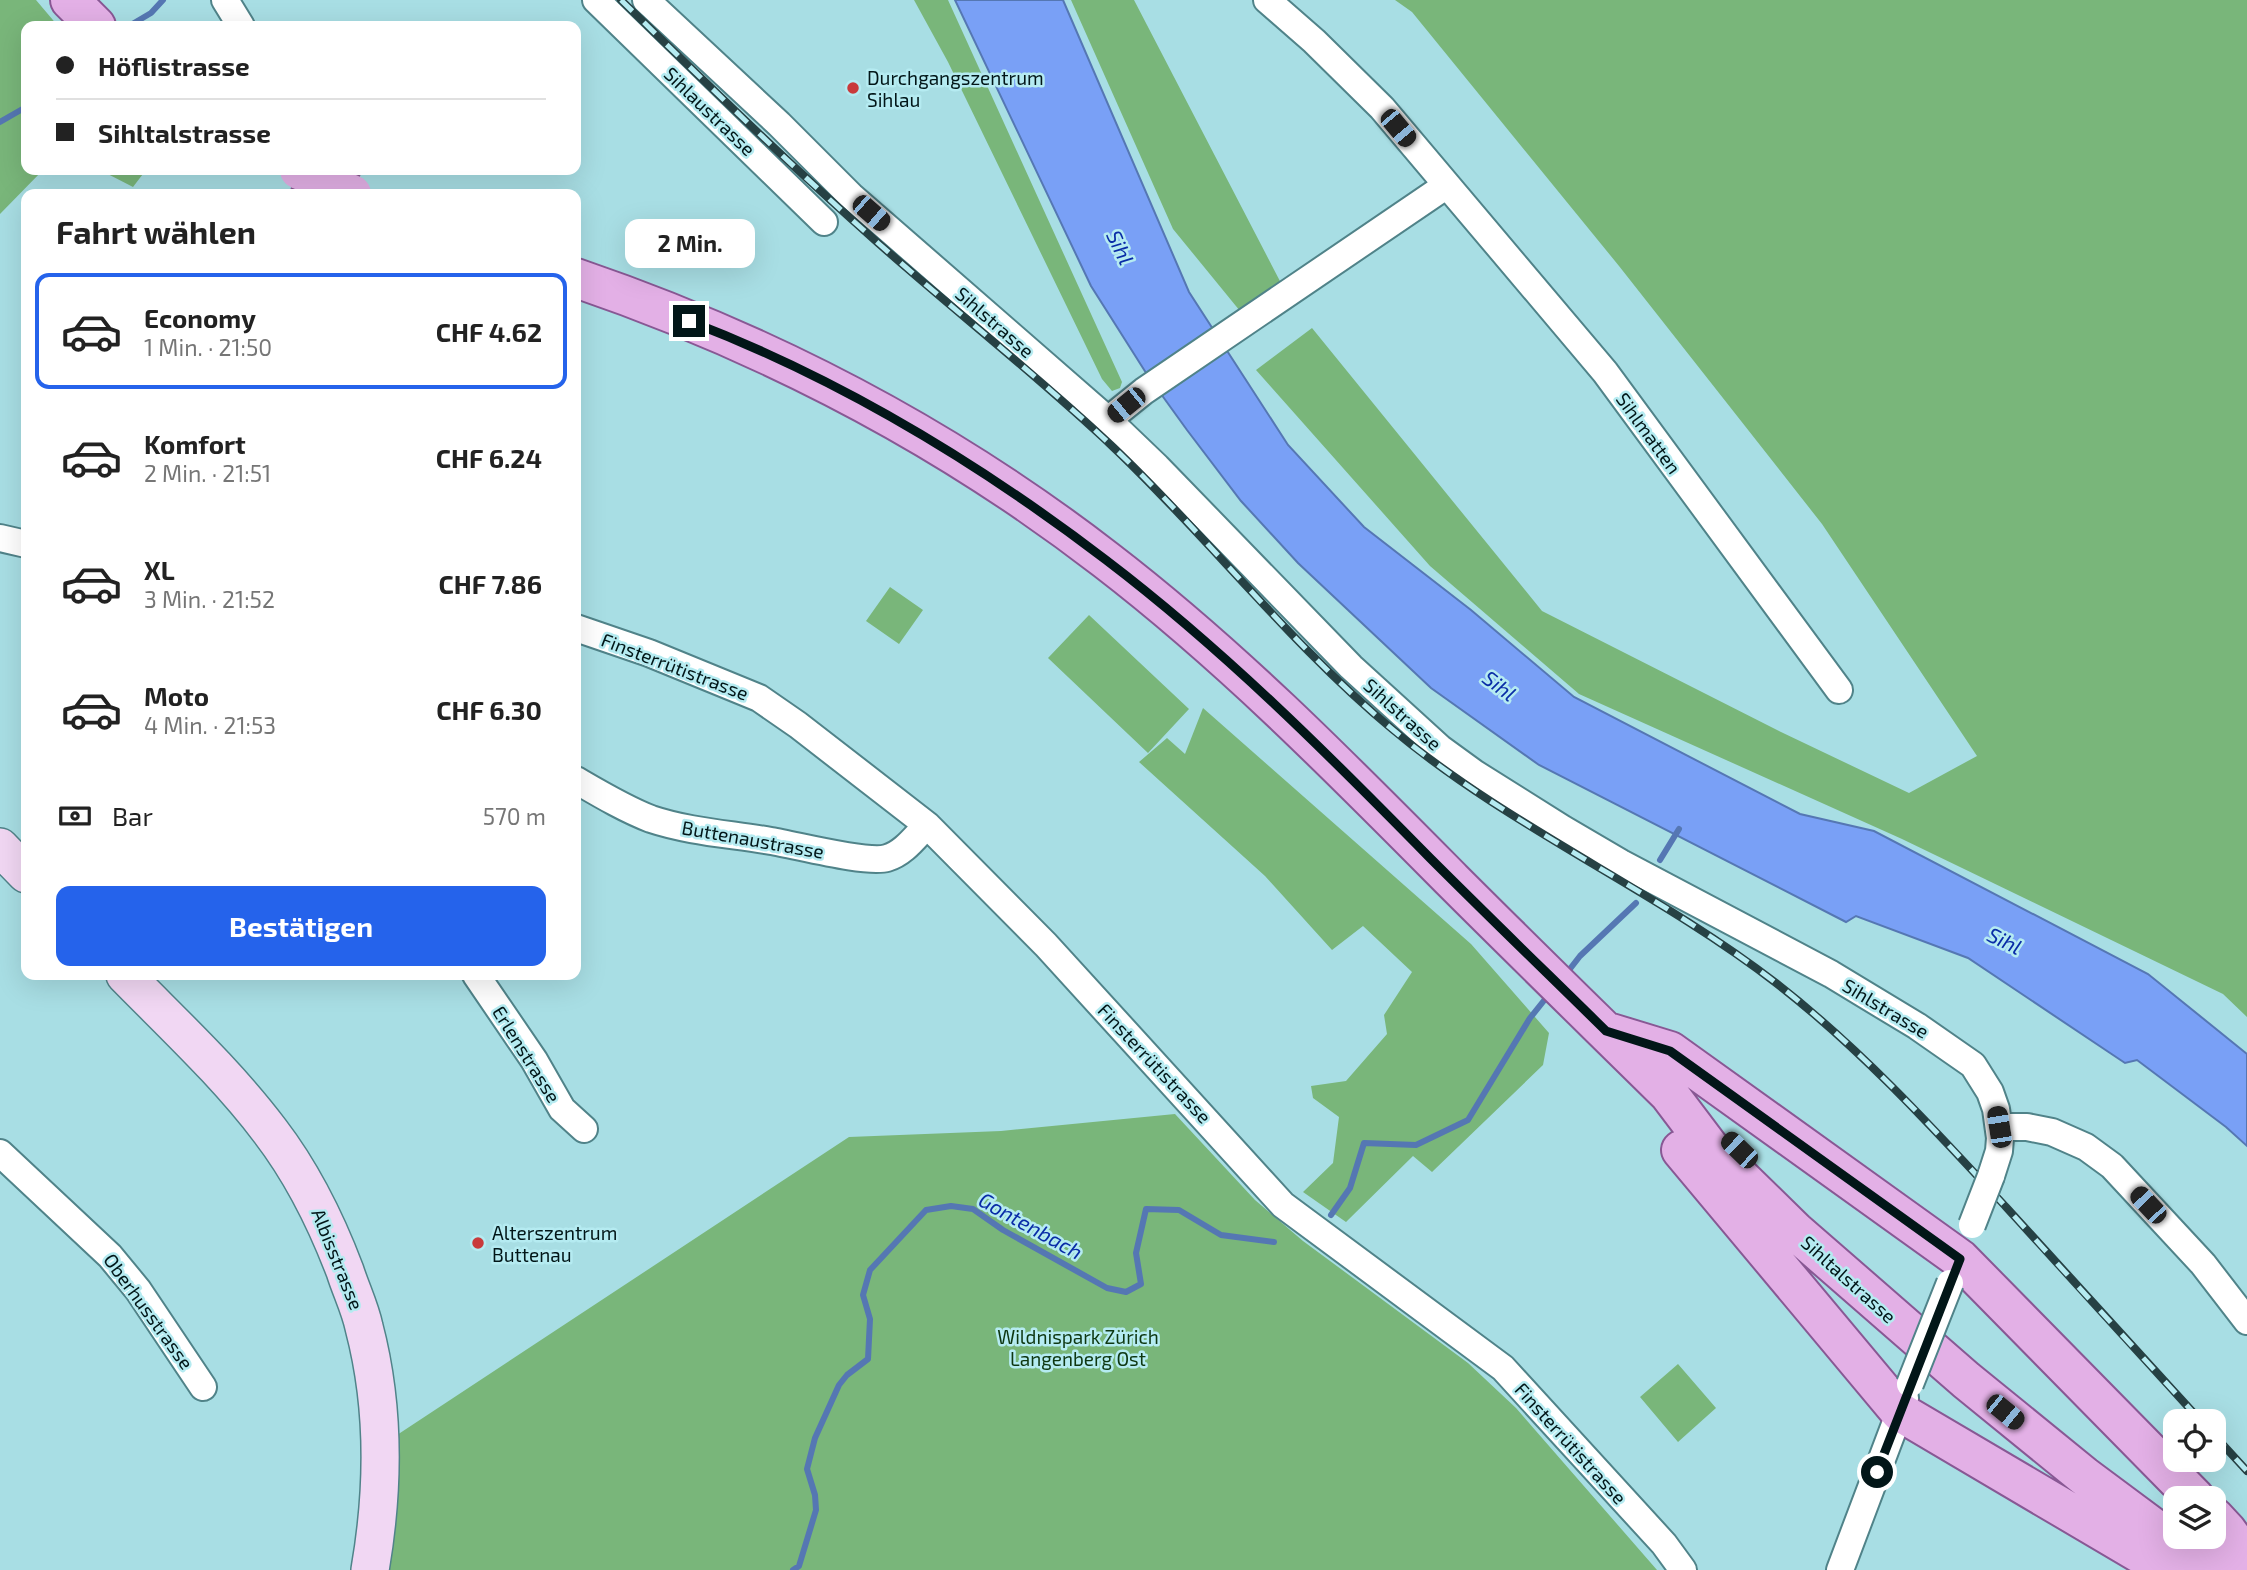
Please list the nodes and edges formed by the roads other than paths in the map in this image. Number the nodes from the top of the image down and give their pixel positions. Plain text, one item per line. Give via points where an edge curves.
1 (70, 0) edge
2 (225, 0) edge
3 (596, 0) edge
4 (646, 0) edge
5 (1267, 0) edge
6 (91, 21) edge
7 (238, 21) edge
8 (310, 175) edge
9 (1447, 185) junction
10 (340, 189) edge
11 (824, 222) dead end
12 (581, 280) edge
13 (1117, 413) junction
14 (0, 538) edge
15 (21, 543) edge
16 (581, 630) edge
17 (1839, 691) dead end
18 (581, 783) edge
19 (928, 825) junction
20 (0, 847) edge
21 (21, 869) edge
22 (130, 980) edge
23 (479, 980) edge
24 (1606, 1031) junction
25 (1635, 1061) junction
26 (1669, 1094) junction
27 (1999, 1127) junction
28 (584, 1129) dead end
29 (0, 1153) edge
30 (1961, 1255) junction
31 (2247, 1321) edge
32 (203, 1387) dead end
33 (1905, 1398) junction
34 (2183, 1486) edge
35 (2163, 1512) edge
36 (2226, 1530) edge
37 (2212, 1549) edge
38 (2232, 1564) edge
39 (370, 1570) edge
40 (1683, 1570) edge
41 (1840, 1570) edge
42 (2168, 1570) edge

1 - 6 main road
2 - 7 street
3 - 11 street, Sihlaustrasse
4 - 13 street, Sihlstrasse via 851,196
5 - 9 street, Sihlmatten via 1382,108
8 - 10 main road, bridge
9 - 13 street
9 - 17 street, Sihlmatten via 1605,372
12 - 24 main road, Sihltalstrasse via 711,329 803,371 987,475 1048,517 1140,587 1248,680
13 - 27 street, Sihlstrasse via 1157,467 1351,667 1441,749 1563,829 1831,974 1959,1054 1982,1077
14 - 15 street
16 - 19 street, Finsterrütistrasse via 759,698
18 - 19 street, Buttenaustrasse via 650,819 865,858 885,859 901,852
19 - 40 street, Finsterrütistrasse via 1046,945 1283,1205 1503,1368
20 - 21 main road
22 - 39 main road, Albisstrasse via 270,1130 331,1232 364,1324 378,1404 380,1482
23 - 28 street, Erlenstrasse via 562,1109
24 - 25 main road, Sihltalstrasse
24 - 30 main road via 1670,1051
25 - 26 main road, Sihltalstrasse
25 - 33 main road via 1681,1149
26 - 35 main road, Sihltalstrasse via 1722,1134 1977,1366
26 - 38 main road, Sihltalstrasse via 1709,1147 1795,1231 1945,1363 2174,1543
27 - 30 street, Sihlstrasse, bridge via 1999,1151
27 - 31 street via 2052,1132 2087,1147 2112,1166 2203,1264
29 - 32 street, Oberhusstrasse via 110,1256
30 - 33 street, Sihlstrasse, bridge
30 - 34 main road
33 - 41 street, Sihlstrasse
33 - 42 main road
36 - 38 main road
37 - 38 main road

